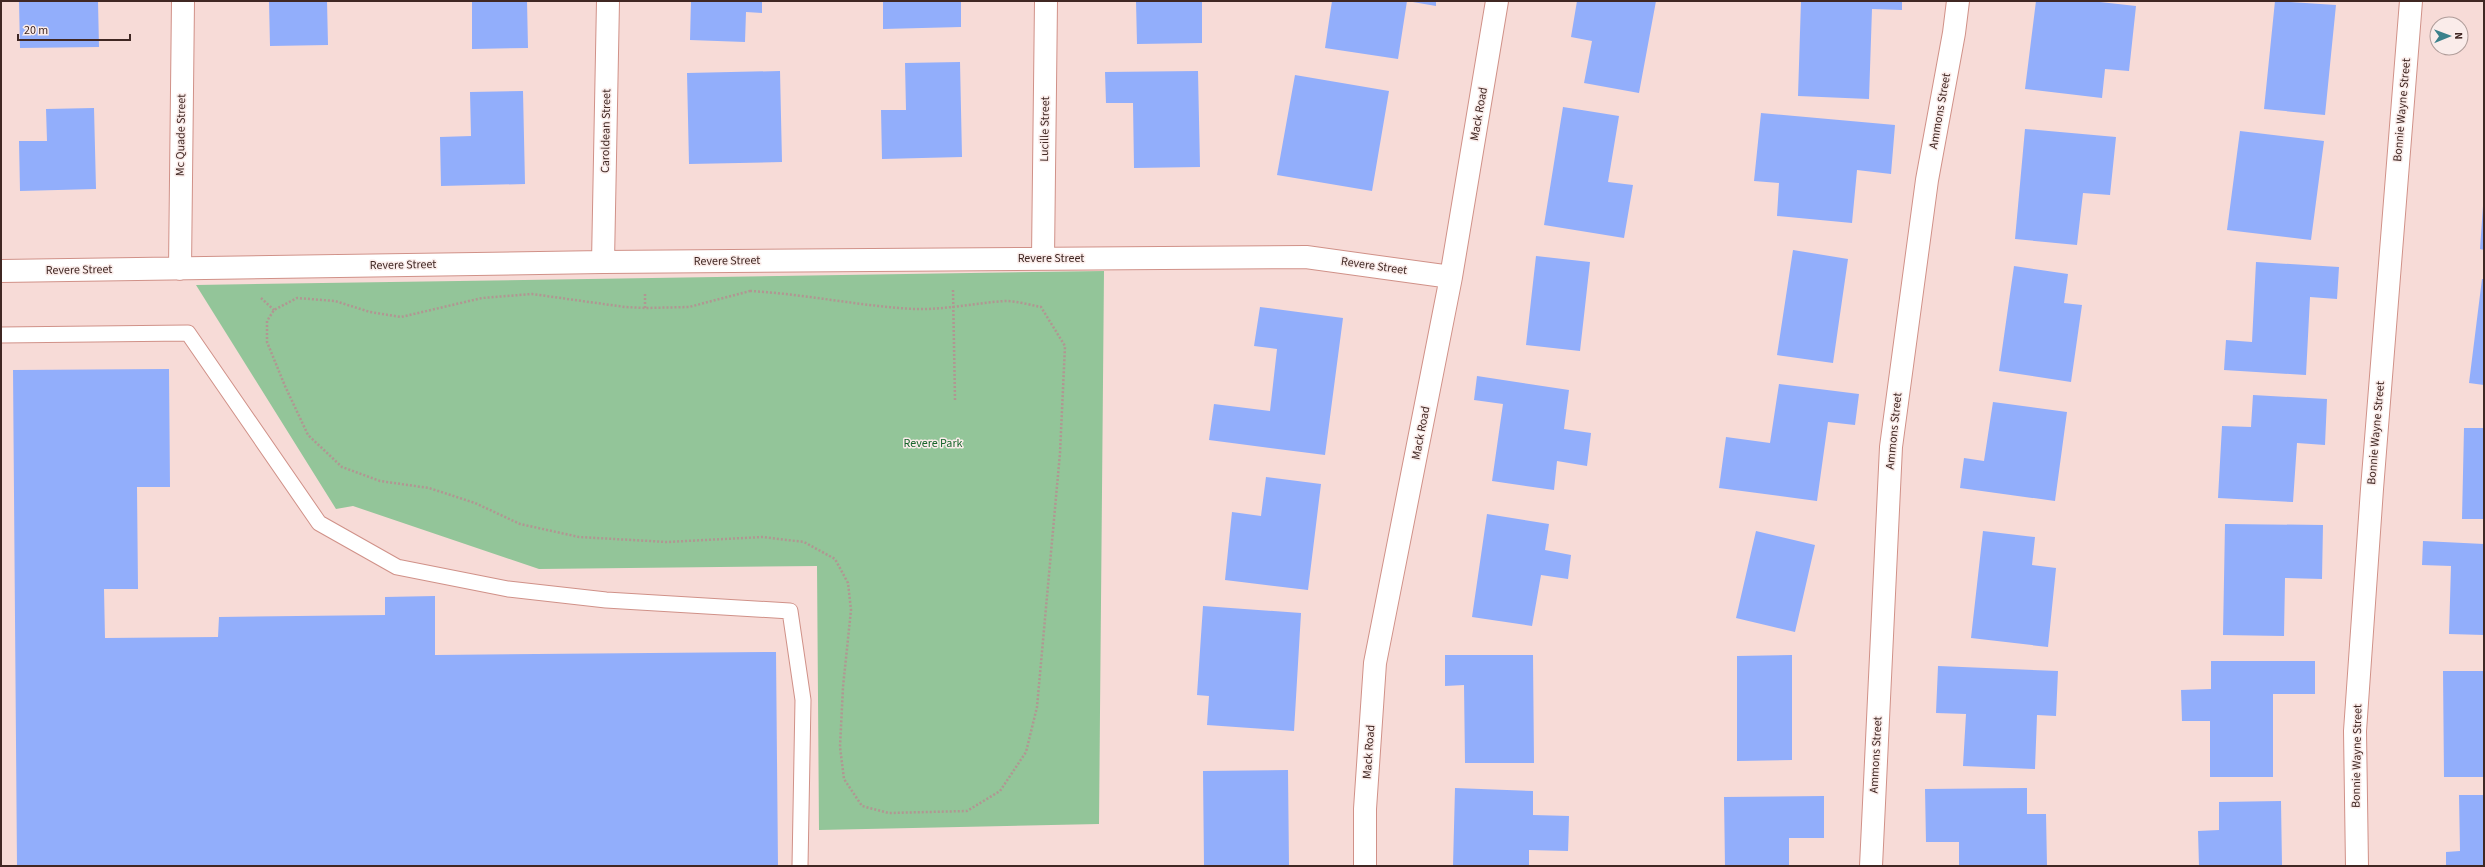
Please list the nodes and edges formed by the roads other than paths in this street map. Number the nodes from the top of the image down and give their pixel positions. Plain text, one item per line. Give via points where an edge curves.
1 (183, 1) edge
2 (608, 1) edge
3 (1046, 1) edge
4 (1497, 1) edge
5 (1958, 1) edge
6 (2411, 1) edge
7 (1043, 258) junction
8 (603, 262) junction
9 (180, 269) junction
10 (1, 271) edge
11 (1452, 277) junction
12 (1, 335) edge
13 (800, 866) edge
14 (1365, 866) edge
15 (1871, 866) edge
16 (2357, 866) edge

1 - 9 street, Mc Quade Street
2 - 8 street, Caroldean Street
3 - 7 street, Lucille Street
4 - 11 street, Mack Road
5 - 15 street, Ammons Street via 1927,180 1891,447
6 - 16 street, Bonnie Wayne Street via 2355,731
7 - 8 street, Revere Street
7 - 11 street, Revere Street via 1306,257
8 - 9 street, Revere Street
9 - 10 street, Revere Street
11 - 14 street, Mack Road via 1375,663 1365,809
12 - 13 lane via 188,333 319,523 397,567 523,591 606,600 790,611 803,700

